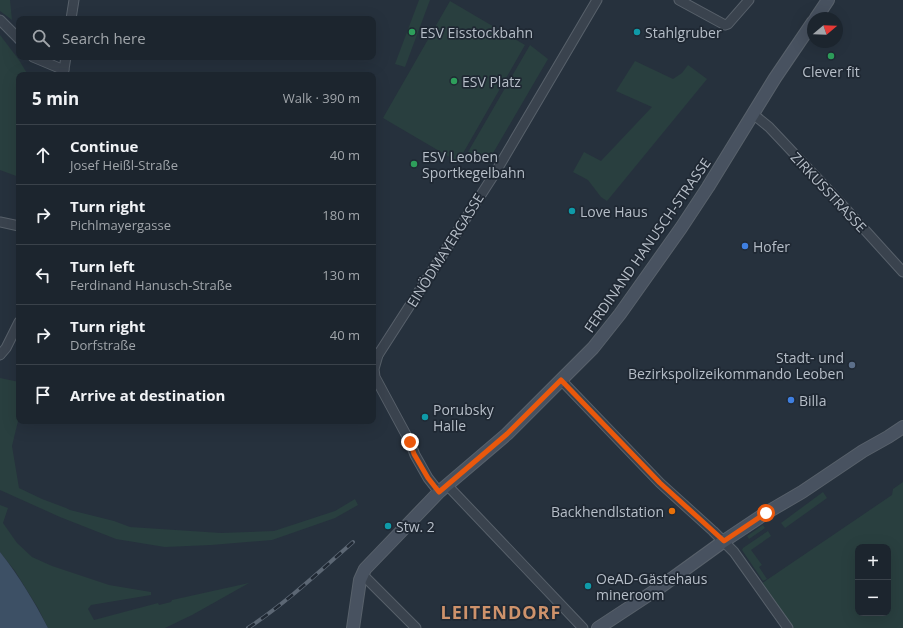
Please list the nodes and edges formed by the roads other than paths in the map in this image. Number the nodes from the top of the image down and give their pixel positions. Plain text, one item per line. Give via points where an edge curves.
1 (74, 0) edge
2 (597, 0) edge
3 (679, 0) edge
4 (749, 0) edge
5 (828, 0) edge
6 (820, 12) edge
7 (71, 16) edge
8 (0, 20) edge
9 (807, 31) edge
10 (16, 36) edge
11 (39, 60) edge
12 (65, 60) edge
13 (63, 72) edge
14 (753, 114) junction
15 (0, 222) edge
16 (16, 225) edge
17 (903, 272) edge
18 (16, 328) edge
19 (376, 354) edge
20 (0, 355) edge
21 (376, 379) edge
22 (561, 380) junction
23 (903, 427) edge
24 (443, 489) junction
25 (724, 541) junction
26 (362, 574) junction
27 (786, 627) edge
28 (353, 628) edge
29 (416, 628) edge
30 (583, 628) edge
31 (598, 628) edge

1 - 7 street
2 - 19 street, EINÖDMAYERGASSE via 495,173
3 - 4 street via 726,25
5 - 6 street
8 - 10 street
9 - 14 street, FERDINAND HANUSCH-STRASSE
11 - 13 street
12 - 13 street
14 - 17 street, ZIRKUSSTRASSE via 769,127
14 - 22 street, FERDINAND HANUSCH-STRASSE via 696,204 620,314 593,348
15 - 16 street
18 - 20 street
21 - 24 street via 428,478
22 - 24 street, FERDINAND HANUSCH-STRASSE via 507,434
22 - 25 street via 660,483
23 - 25 street
24 - 26 street, FERDINAND HANUSCH-STRASSE
24 - 30 street
25 - 27 street
25 - 31 street
26 - 28 street, FERDINAND HANUSCH-STRASSE
26 - 29 street

